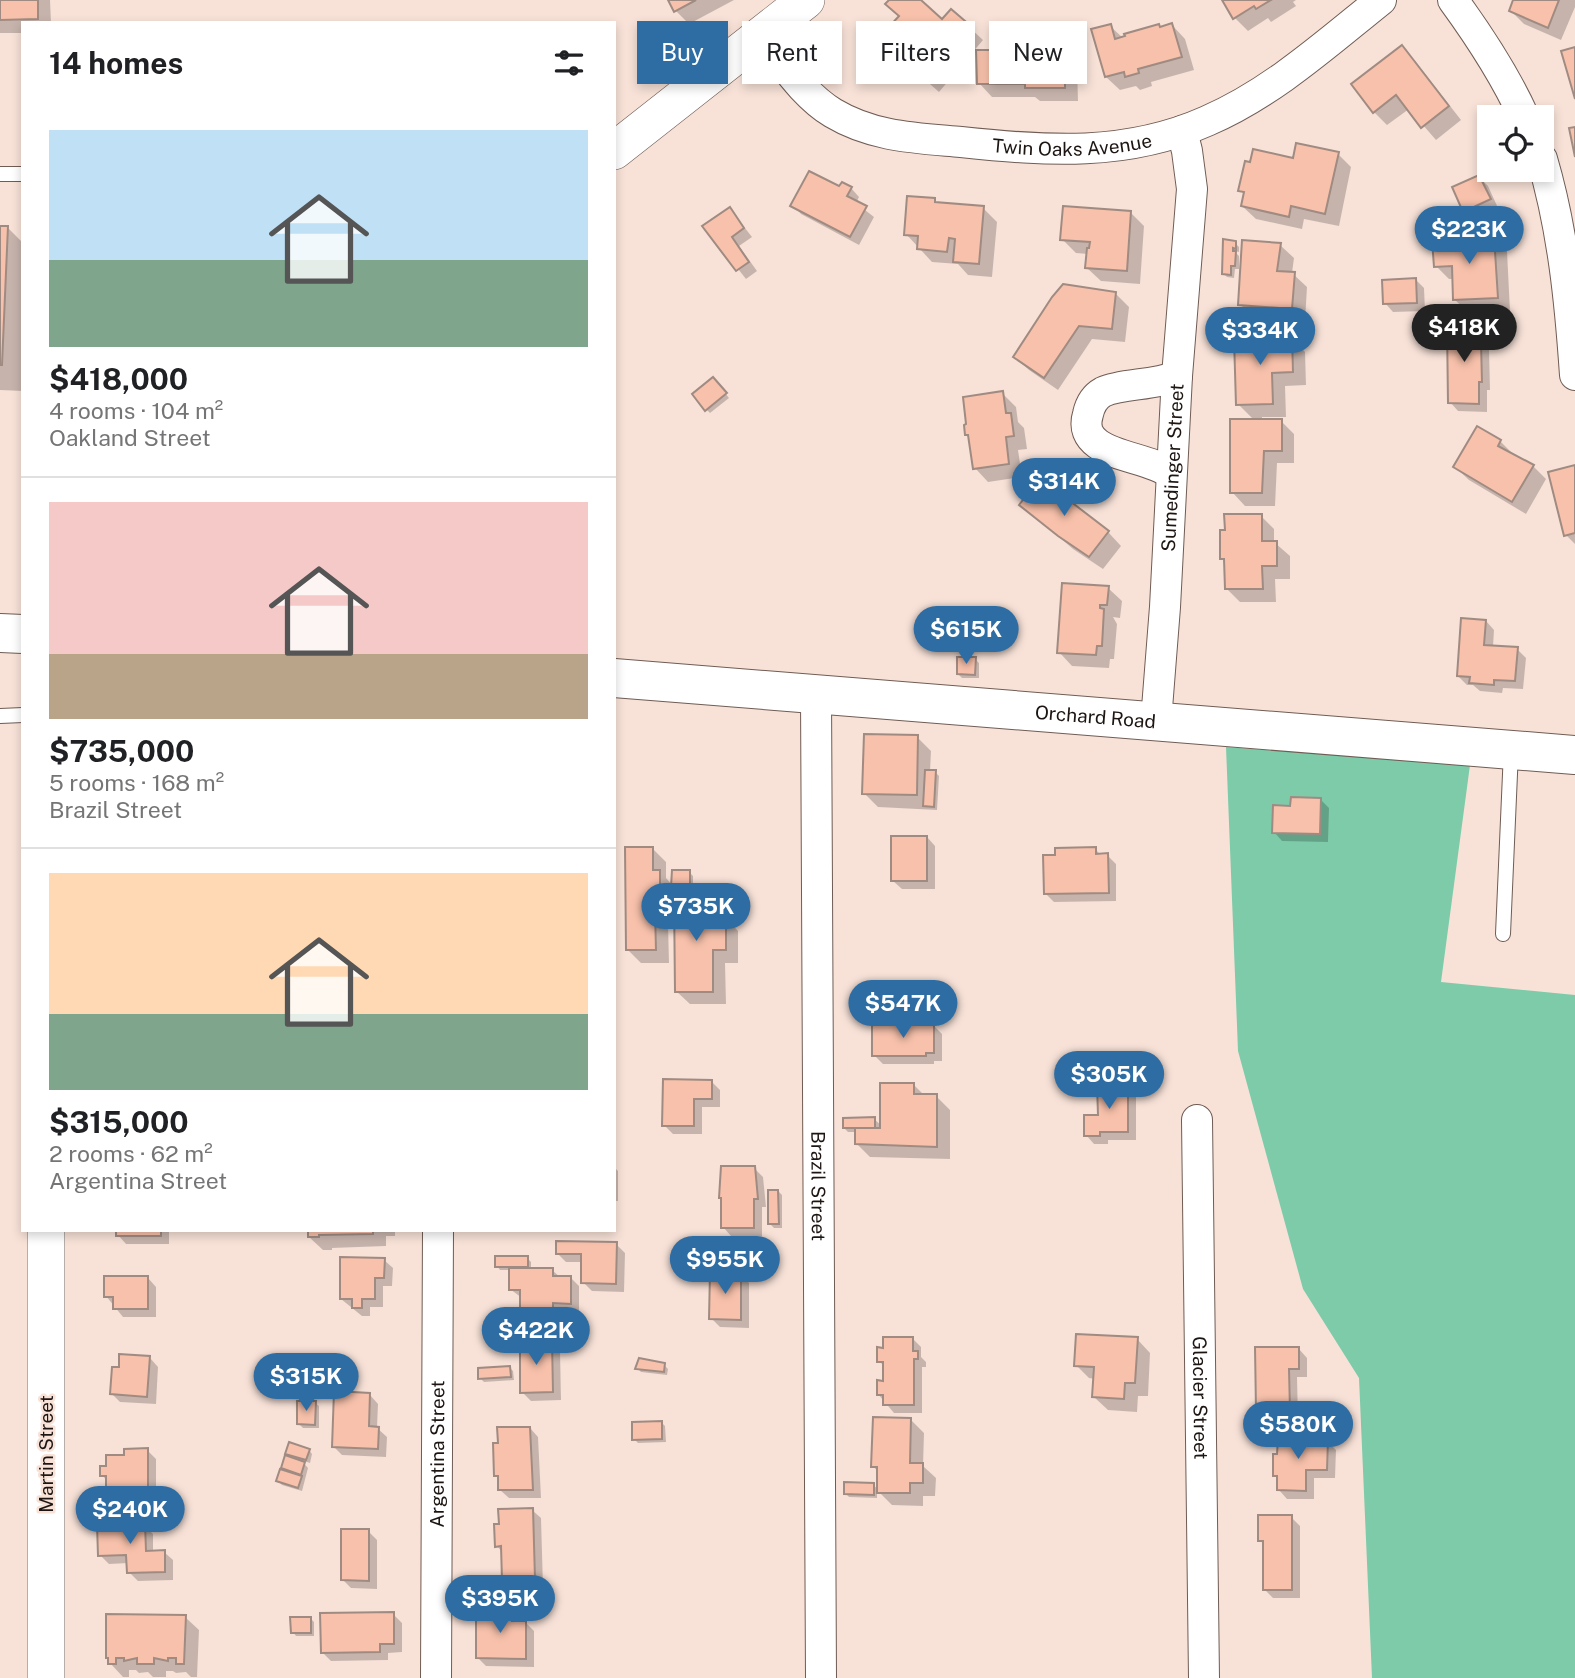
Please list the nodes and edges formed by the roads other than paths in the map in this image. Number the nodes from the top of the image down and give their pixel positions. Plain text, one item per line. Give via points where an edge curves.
1 (806, 0) edge
2 (1381, 0) edge
3 (1453, 0) edge
4 (780, 21) edge
5 (742, 51) edge
6 (801, 84) edge
7 (1519, 105) edge
8 (1182, 131) junction
9 (616, 149) edge
10 (0, 174) edge
11 (21, 174) edge
12 (1549, 182) edge
13 (1575, 375) edge
14 (1177, 376) junction
15 (1171, 474) junction
16 (0, 633) edge
17 (21, 634) edge
18 (616, 678) edge
19 (816, 694) junction
20 (21, 715) edge
21 (0, 716) edge
22 (1156, 721) junction
23 (1511, 750) junction
24 (1575, 755) edge
25 (1503, 934) dead end
26 (1197, 1120) dead end
27 (46, 1232) edge
28 (438, 1232) edge
29 (46, 1678) edge
30 (436, 1678) edge
31 (821, 1678) edge
32 (1204, 1678) edge

1 - 4 street
2 - 8 street, Twin Oaks Avenue via 1282,77
3 - 7 street via 1483,41
5 - 9 street
6 - 8 street, Twin Oaks Avenue via 832,112 889,135 1079,150 1122,146
8 - 14 street, Sumedinger Street via 1192,189
10 - 11 lane
12 - 13 street via 1564,259
14 - 15 street, Sumedinger Street
14 - 15 street via 1104,391 1091,403 1086,418 1097,446 1147,460
15 - 22 street, Sumedinger Street
16 - 17 main road
18 - 19 main road, Orchard Road
19 - 22 main road, Orchard Road
19 - 31 street, Brazil Street
20 - 21 lane
22 - 23 main road, Orchard Road
23 - 24 main road, Orchard Road
23 - 25 lane
26 - 32 street, Glacier Street
27 - 29 street, Martin Street
28 - 30 street, Argentina Street

